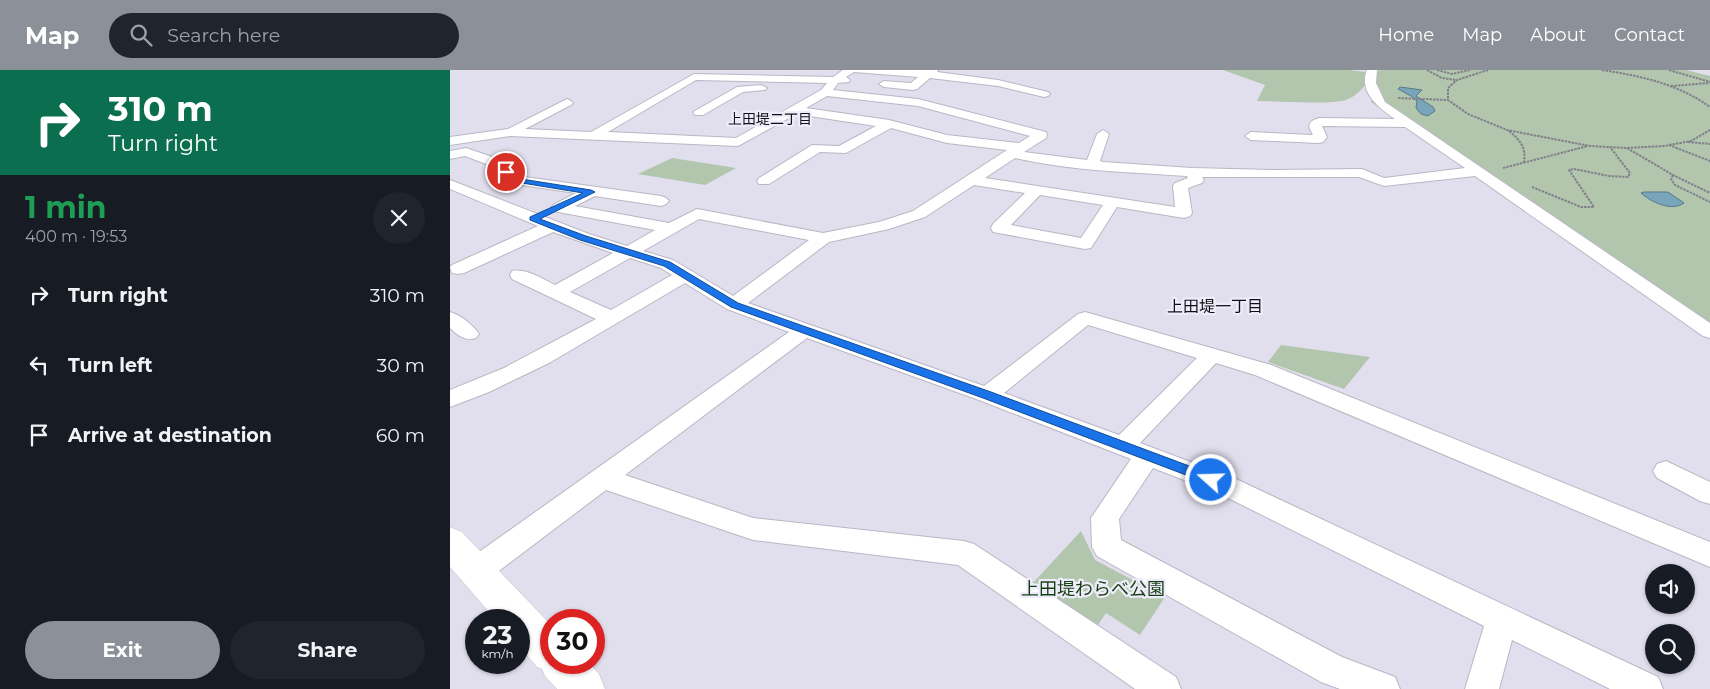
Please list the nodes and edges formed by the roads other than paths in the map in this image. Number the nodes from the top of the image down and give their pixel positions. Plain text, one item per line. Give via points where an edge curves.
1 (752, 70) edge
2 (850, 70) edge
3 (970, 70) edge
4 (1372, 70) edge
5 (930, 72) edge
6 (856, 76) edge
7 (740, 78) junction
8 (959, 78) junction
9 (784, 79) junction
10 (836, 80) junction
11 (875, 83) dead end
12 (825, 92) junction
13 (1044, 94) dead end
14 (567, 103) dead end
15 (794, 110) junction
16 (699, 112) dead end
17 (1410, 123) junction
18 (889, 124) junction
19 (1252, 128) dead end
20 (510, 132) junction
21 (1103, 134) dead end
22 (594, 135) junction
23 (450, 141) edge
24 (1018, 150) junction
25 (450, 155) edge
26 (1092, 164) junction
27 (1480, 171) junction
28 (1192, 172) junction
29 (972, 180) junction
30 (764, 181) dead end
31 (450, 184) edge
32 (1037, 190) junction
33 (591, 192) junction
34 (661, 202) dead end
35 (1113, 202) junction
36 (559, 208) junction
37 (532, 219) junction
38 (552, 226) junction
39 (669, 228) junction
40 (823, 238) junction
41 (630, 252) junction
42 (458, 269) dead end
43 (519, 274) dead end
44 (686, 274) junction
45 (556, 292) junction
46 (734, 305) junction
47 (450, 318) edge
48 (611, 318) junction
49 (803, 331) junction
50 (1710, 332) edge
51 (469, 334) dead end
52 (1212, 355) junction
53 (987, 395) junction
54 (450, 399) edge
55 (1135, 451) junction
56 (1666, 471) dead end
57 (602, 478) junction
58 (1710, 494) edge
59 (450, 542) edge
60 (1710, 555) edge
61 (476, 571) junction
62 (1502, 618) junction
63 (540, 641) edge
64 (571, 674) edge
65 (584, 689) edge
66 (1164, 689) edge
67 (1383, 689) edge
68 (1482, 689) edge
69 (1646, 689) edge

1 - 7 street
2 - 10 street
3 - 8 street
4 - 17 street via 1370,78 1381,104
5 - 6 street
5 - 8 street
5 - 11 street via 913,87
6 - 10 street
7 - 9 street
7 - 22 street via 694,77
8 - 13 street via 1011,84
9 - 10 street
9 - 16 street via 772,88 741,89
10 - 12 street
12 - 15 street
12 - 24 street via 918,103 1041,135
14 - 20 street
15 - 18 street
15 - 22 street via 738,142
17 - 19 street via 1320,122 1311,126 1320,137 1318,139 1286,139
17 - 27 street
18 - 24 street via 947,139
18 - 30 street via 841,150 818,148
20 - 22 street
20 - 23 street
21 - 26 street
24 - 26 street via 1033,158
24 - 29 street
25 - 33 street via 466,152 499,164 513,180
26 - 28 street
27 - 28 street via 1384,182 1362,173
27 - 50 street
28 - 35 street via 1198,180 1180,186 1184,213
29 - 32 street
29 - 40 street via 919,214 883,226
31 - 37 street
32 - 35 street
32 - 35 street via 998,228 1085,244
33 - 34 street
33 - 36 street
36 - 37 street
36 - 39 street
37 - 38 street
38 - 41 street
38 - 42 street
39 - 40 street via 697,214
39 - 41 street
40 - 46 street
41 - 44 street
41 - 45 street
43 - 45 street
44 - 46 street
44 - 48 street
45 - 48 street
46 - 49 street
47 - 51 street
48 - 54 street via 484,387
49 - 53 street
49 - 57 street
52 - 53 street via 1086,318
52 - 55 street
52 - 60 street via 1263,370
53 - 55 street
55 - 62 street via 1227,486
55 - 67 street via 1105,518 1107,547 1333,670
56 - 58 street
57 - 61 street
57 - 66 street via 753,529 964,553
59 - 61 street
61 - 63 street
62 - 68 street
62 - 69 street
64 - 65 street

